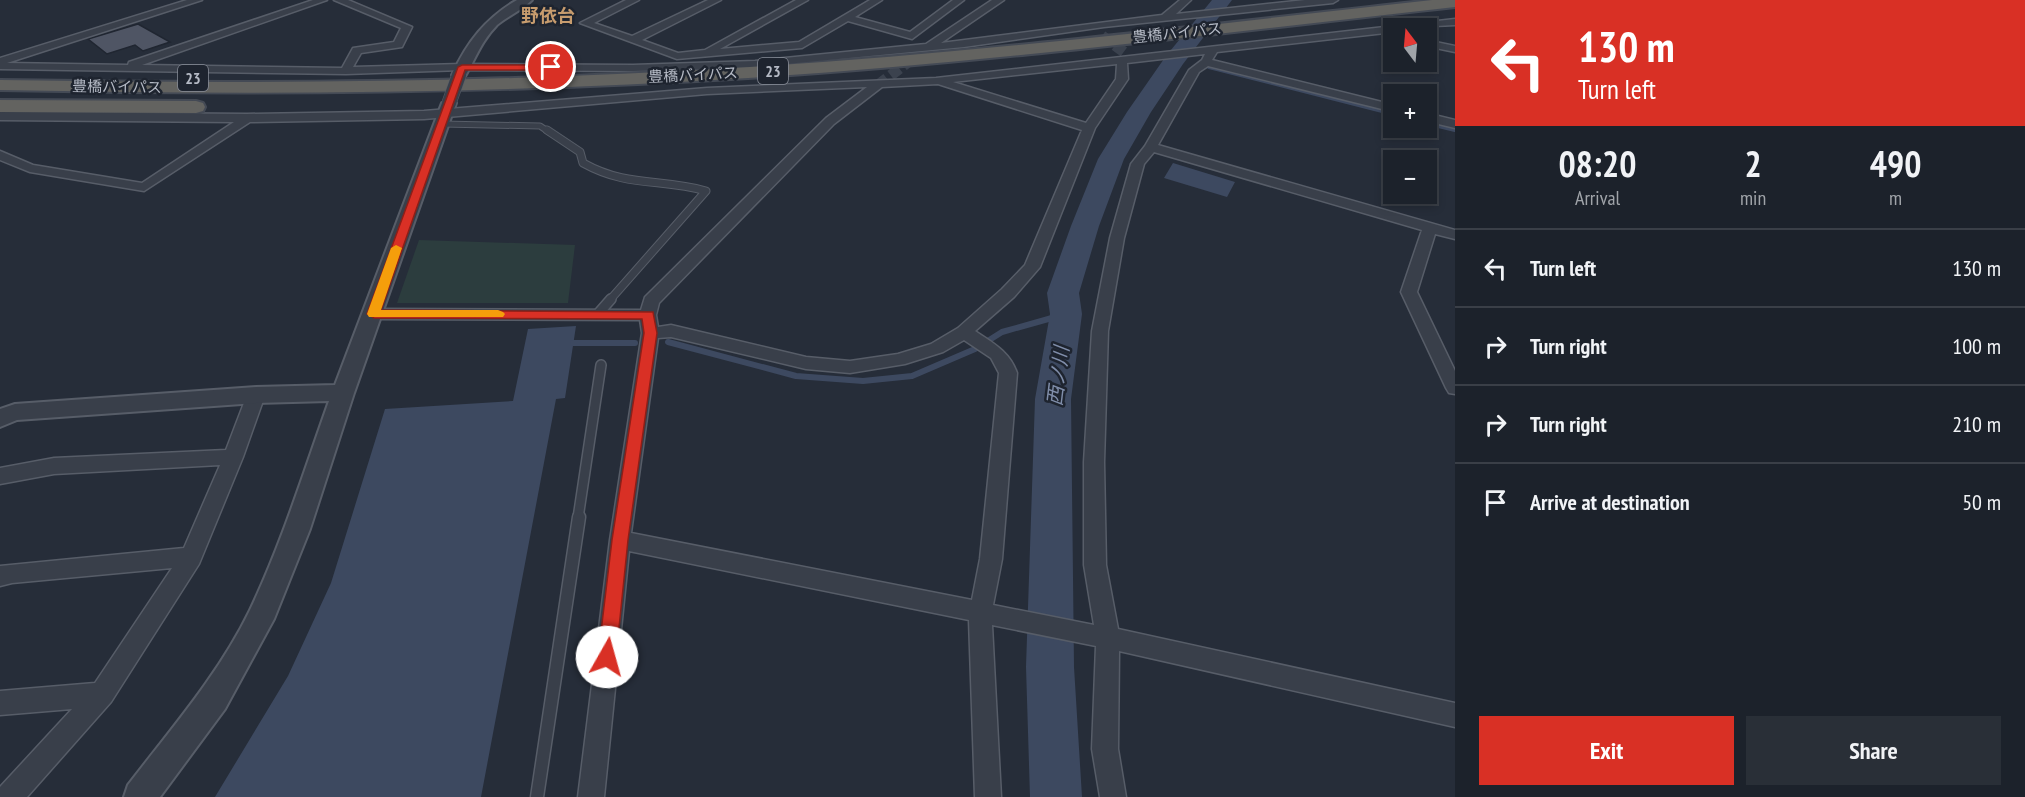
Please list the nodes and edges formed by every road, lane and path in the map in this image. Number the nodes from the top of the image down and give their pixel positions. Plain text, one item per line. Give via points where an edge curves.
1 (198, 0) edge
2 (322, 0) edge
3 (339, 0) edge
4 (526, 0) edge
5 (634, 0) edge
6 (716, 0) edge
7 (803, 0) edge
8 (877, 0) edge
9 (959, 0) edge
10 (999, 0) edge
11 (1186, 0) edge
12 (1244, 0) edge
13 (1333, 0) edge
14 (1455, 2) edge
15 (1240, 14) junction
16 (847, 18) junction
17 (1455, 22) edge
18 (1165, 23) junction
19 (1437, 24) edge
20 (1090, 26) junction
21 (1258, 29) dead end
22 (1383, 31) edge
23 (1375, 32) junction
24 (1383, 34) edge
25 (1102, 36) tunnel mouth
26 (633, 40) junction
27 (1280, 43) junction
28 (1437, 45) edge
29 (930, 46) junction
30 (1455, 49) edge
31 (703, 54) junction
32 (1206, 55) junction
33 (1123, 56) junction
34 (0, 64) edge
35 (856, 65) junction
36 (124, 69) junction
37 (346, 71) junction
38 (460, 71) junction
39 (0, 72) edge
40 (936, 81) junction
41 (0, 85) edge
42 (878, 85) junction
43 (386, 87) junction
44 (0, 106) edge
45 (1383, 106) edge
46 (446, 113) junction
47 (0, 116) edge
48 (247, 118) junction
49 (1437, 120) edge
50 (1455, 124) edge
51 (1089, 128) junction
52 (1151, 147) junction
53 (0, 155) edge
54 (1430, 228) junction
55 (1455, 235) edge
56 (374, 314) junction
57 (597, 315) junction
58 (649, 324) junction
59 (964, 332) junction
60 (601, 365) dead end
61 (1455, 388) edge
62 (343, 393) junction
63 (256, 395) junction
64 (0, 418) edge
65 (233, 457) junction
66 (0, 476) edge
67 (620, 540) junction
68 (191, 557) junction
69 (0, 576) edge
70 (989, 615) junction
71 (1108, 638) junction
72 (102, 694) junction
73 (0, 703) edge
74 (1455, 714) edge
75 (9, 797) edge
76 (140, 797) edge
77 (537, 797) edge
78 (591, 797) edge
79 (988, 797) edge
80 (1113, 797) edge

1 - 34 street
2 - 36 street
3 - 37 street via 407,27 398,45 357,50
4 - 38 street via 479,34
5 - 26 street via 585,23
6 - 26 street
7 - 31 street
8 - 16 street
9 - 16 street via 912,36
10 - 29 street
11 - 18 street
12 - 15 street
13 - 15 street
14 - 18 highway, 豊橋バイパス / 23 via 1219,28
15 - 18 street
16 - 31 street via 802,45
17 - 19 street
18 - 20 street
18 - 35 highway, 豊橋バイパス / 23
20 - 25 street
20 - 29 street
21 - 27 street
22 - 23 street
23 - 24 street
23 - 27 street
26 - 31 street via 677,56
27 - 32 street
28 - 30 street
29 - 38 street via 735,65
32 - 33 street via 1135,60
32 - 45 street
32 - 52 street
33 - 40 street
33 - 51 street via 1122,79
34 - 36 street
35 - 43 highway, 豊橋バイパス / 23 via 541,83
35 - 44 highway, 23 via 614,91 503,97 243,106
36 - 37 street
37 - 38 street
38 - 46 street, bridge
39 - 43 highway, 23 via 356,81
40 - 42 street
40 - 51 street
41 - 43 highway, 豊橋バイパス / 23
42 - 46 street via 707,91
42 - 58 street via 830,121 651,301
46 - 48 street
46 - 56 street
46 - 57 lane via 540,126 580,152 583,163 600,173 635,182 691,186 706,191
47 - 48 street
48 - 53 street via 144,187 30,168
49 - 50 street
51 - 59 street via 1032,267
52 - 54 street
52 - 71 street via 1138,164 1120,228 1100,331 1094,462 1095,565
54 - 55 street
54 - 61 street via 1409,292
56 - 57 street
56 - 62 street
57 - 58 street
58 - 59 street via 806,363 850,367 899,360 937,348
58 - 67 street
59 - 70 street via 998,356 1007,365 1008,373
60 - 77 lane
62 - 63 street
62 - 76 street via 297,529 260,619 214,698
63 - 64 street via 15,412
63 - 65 street
65 - 66 street via 54,466
65 - 68 street
67 - 70 street
67 - 78 street
68 - 69 street
68 - 72 street
70 - 71 street
70 - 79 street
71 - 74 street
71 - 80 street via 1105,749
72 - 73 street
72 - 75 street

